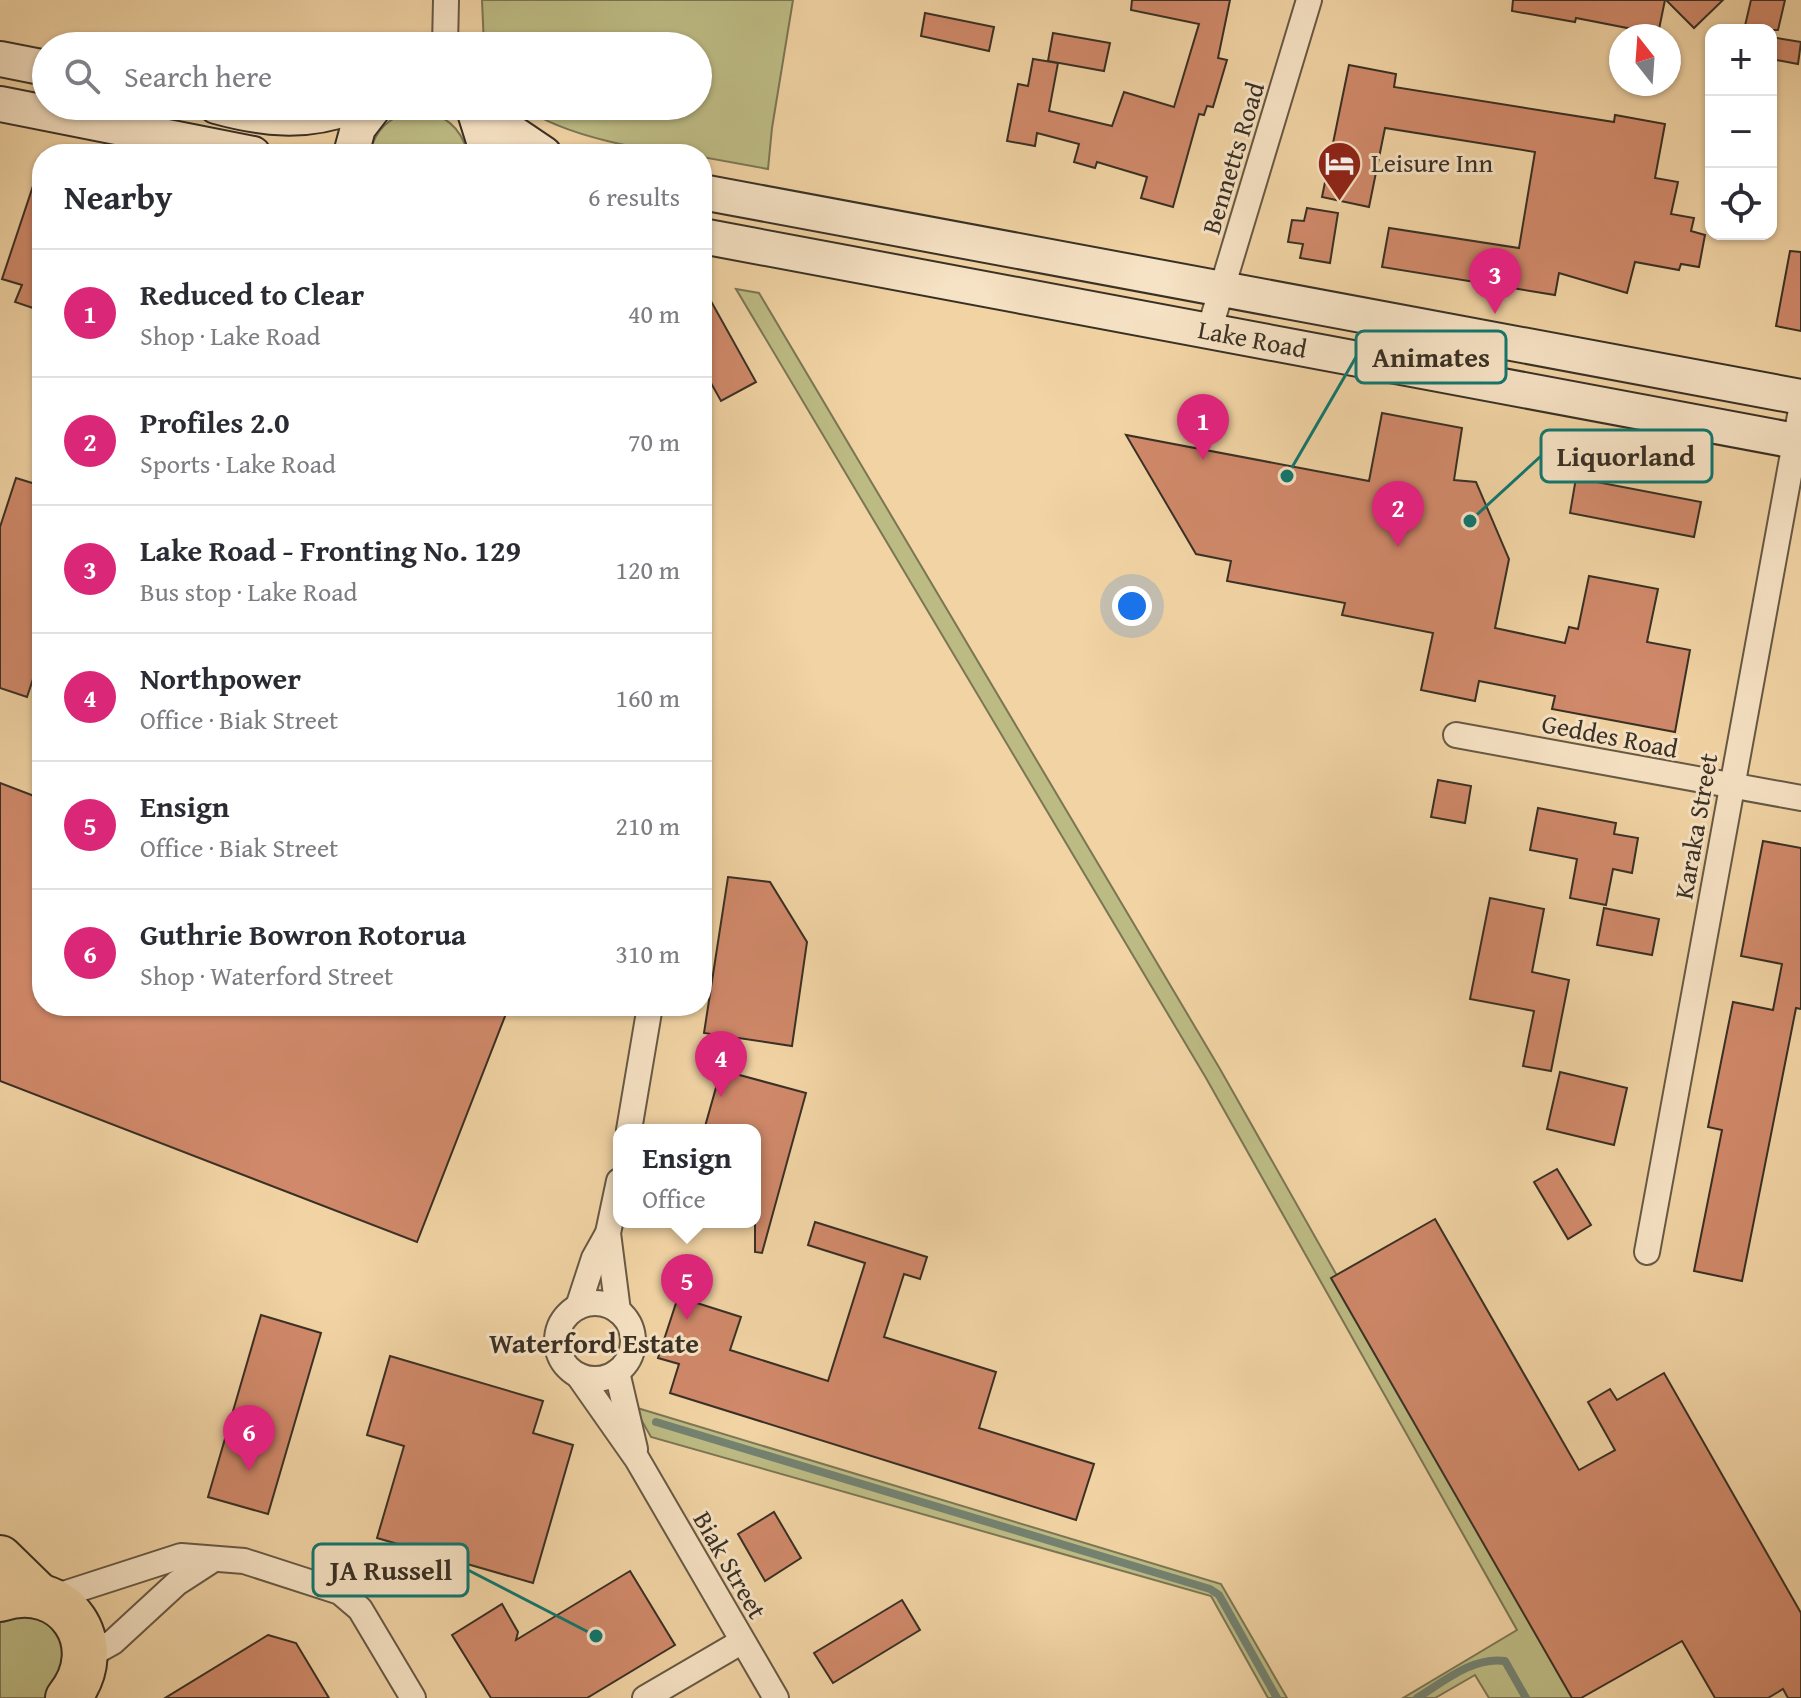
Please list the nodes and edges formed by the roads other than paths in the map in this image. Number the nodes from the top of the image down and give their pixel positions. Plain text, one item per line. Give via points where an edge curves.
1 (446, 0) edge
2 (1309, 0) edge
3 (445, 32) edge
4 (0, 59) edge
5 (32, 65) edge
6 (0, 104) edge
7 (32, 110) edge
8 (81, 120) edge
9 (364, 120) edge
10 (477, 120) edge
11 (494, 120) edge
12 (202, 144) edge
13 (354, 144) edge
14 (485, 144) edge
15 (529, 144) edge
16 (712, 194) edge
17 (712, 238) edge
18 (1222, 289) junction
19 (1209, 331) junction
20 (1801, 397) edge
21 (1799, 431) edge
22 (1456, 735) dead end
23 (1733, 786) junction
24 (1801, 798) edge
25 (648, 1016) edge
26 (630, 1124) edge
27 (613, 1209) edge
28 (608, 1233) junction
29 (1647, 1252) dead end
30 (578, 1307) junction
31 (618, 1311) junction
32 (617, 1372) junction
33 (578, 1375) junction
34 (637, 1459) junction
35 (0, 1558) edge
36 (214, 1559) junction
37 (29, 1598) edge
38 (741, 1642) junction
39 (83, 1682) edge
40 (413, 1698) edge
41 (645, 1698) edge
42 (776, 1698) edge

1 - 3 street
2 - 18 street, Bennetts Road
4 - 5 main road
6 - 7 main road
8 - 12 main road
9 - 13 main road
10 - 14 main road
11 - 15 main road
16 - 18 main road, Lake Road
17 - 19 main road, Lake Road
18 - 19 street, Bennetts Road
18 - 20 main road, Lake Road
19 - 21 main road, Lake Road
21 - 23 street, Karaka Street
22 - 23 street, Geddes Road
23 - 24 street, Geddes Road
23 - 29 street, Karaka Street
25 - 26 street
27 - 28 street
28 - 30 street
28 - 31 street
30 - 31 street via 596,1303
30 - 33 street via 563,1320 557,1341 562,1360
31 - 32 street via 630,1325 633,1342
32 - 33 street via 597,1379
32 - 34 street, Biak Street
33 - 34 street, Biak Street
34 - 38 street, Biak Street
35 - 37 highway
36 - 37 street via 181,1556
36 - 39 street via 177,1583 113,1642
36 - 40 street via 244,1561 340,1592 360,1609
37 - 39 highway via 61,1606 80,1629
38 - 41 street
38 - 42 street, Biak Street

